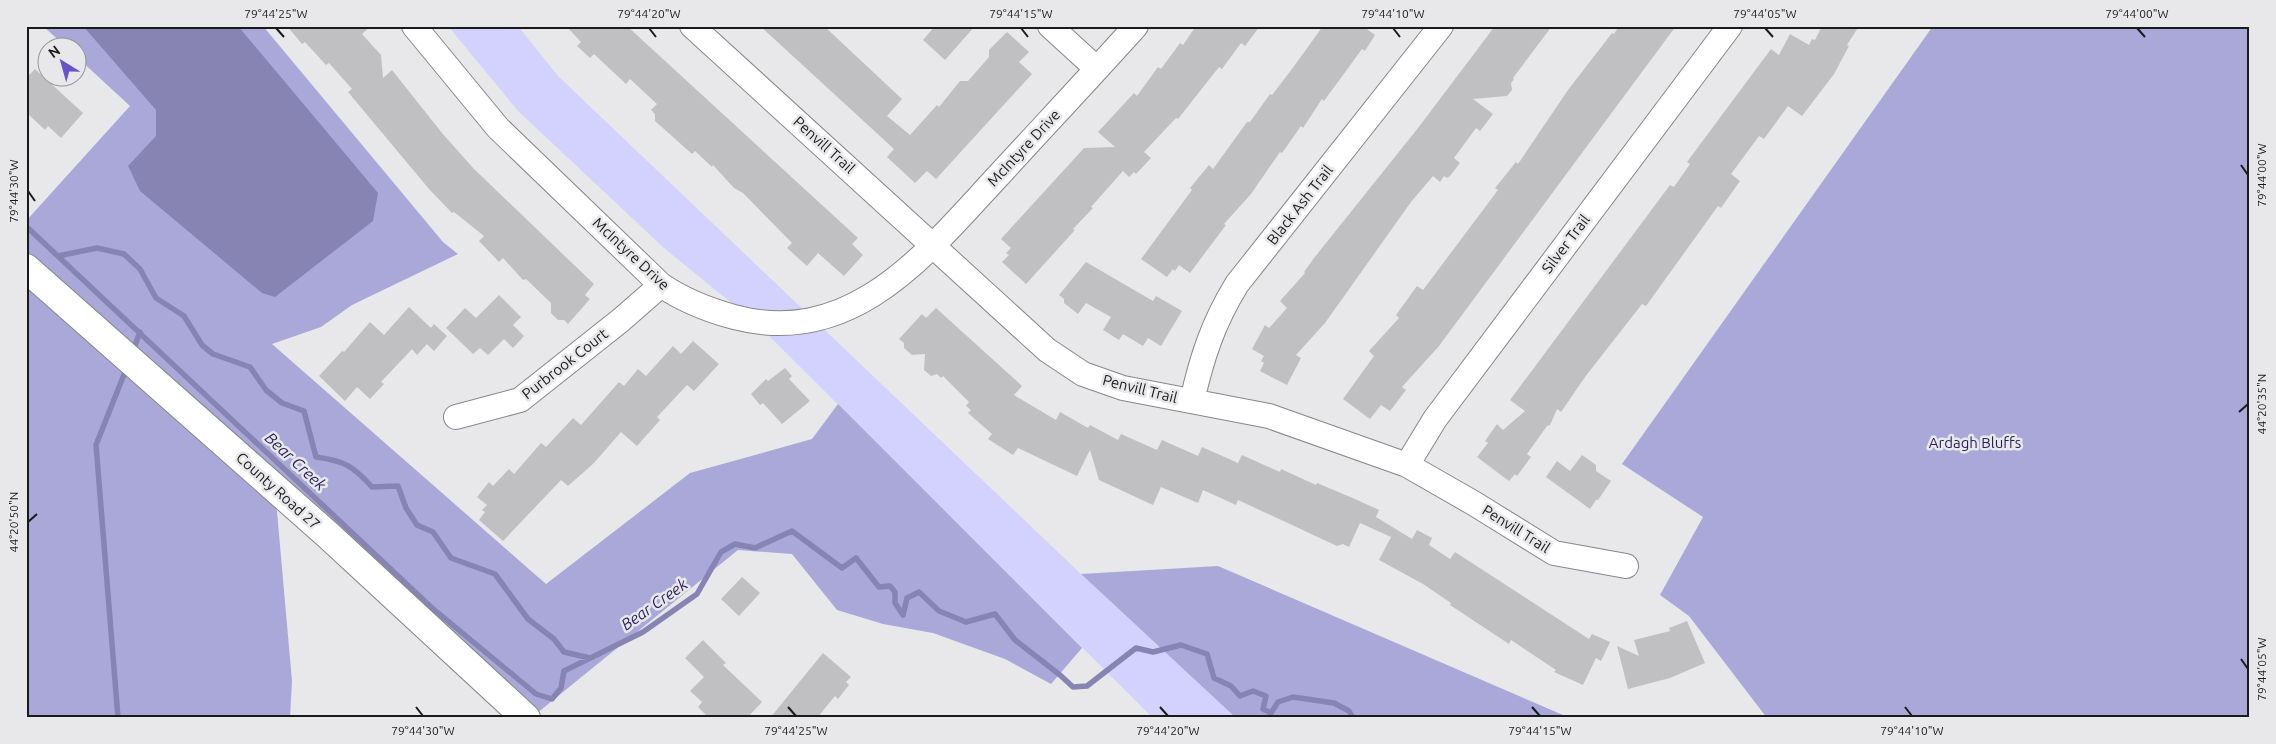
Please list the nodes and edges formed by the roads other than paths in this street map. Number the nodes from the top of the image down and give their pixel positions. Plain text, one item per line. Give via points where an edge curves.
1 (414, 26) edge
2 (692, 26) edge
3 (1050, 26) edge
4 (1136, 26) edge
5 (1441, 26) edge
6 (1730, 26) edge
7 (1097, 69) junction
8 (934, 245) junction
9 (26, 268) edge
10 (661, 285) junction
11 (1192, 401) junction
12 (456, 417) dead end
13 (1407, 465) junction
14 (1626, 566) dead end
15 (526, 718) edge

1 - 10 street, McIntyre Drive via 498,128
2 - 8 street, Penvill Trail
3 - 7 street
4 - 7 street, McIntyre Drive
5 - 11 street, Black Ash Trail via 1238,284 1211,332
6 - 13 street, Silver Trail via 1434,419
7 - 8 street, McIntyre Drive
8 - 10 street, McIntyre Drive via 873,296 815,320 755,322 715,312
8 - 11 street, Penvill Trail via 1047,350 1083,374 1123,388
9 - 15 main road, County Road 27 via 328,535
10 - 12 street, Purbrook Court via 520,400
11 - 13 street, Penvill Trail via 1269,416
13 - 14 street, Penvill Trail via 1554,553

